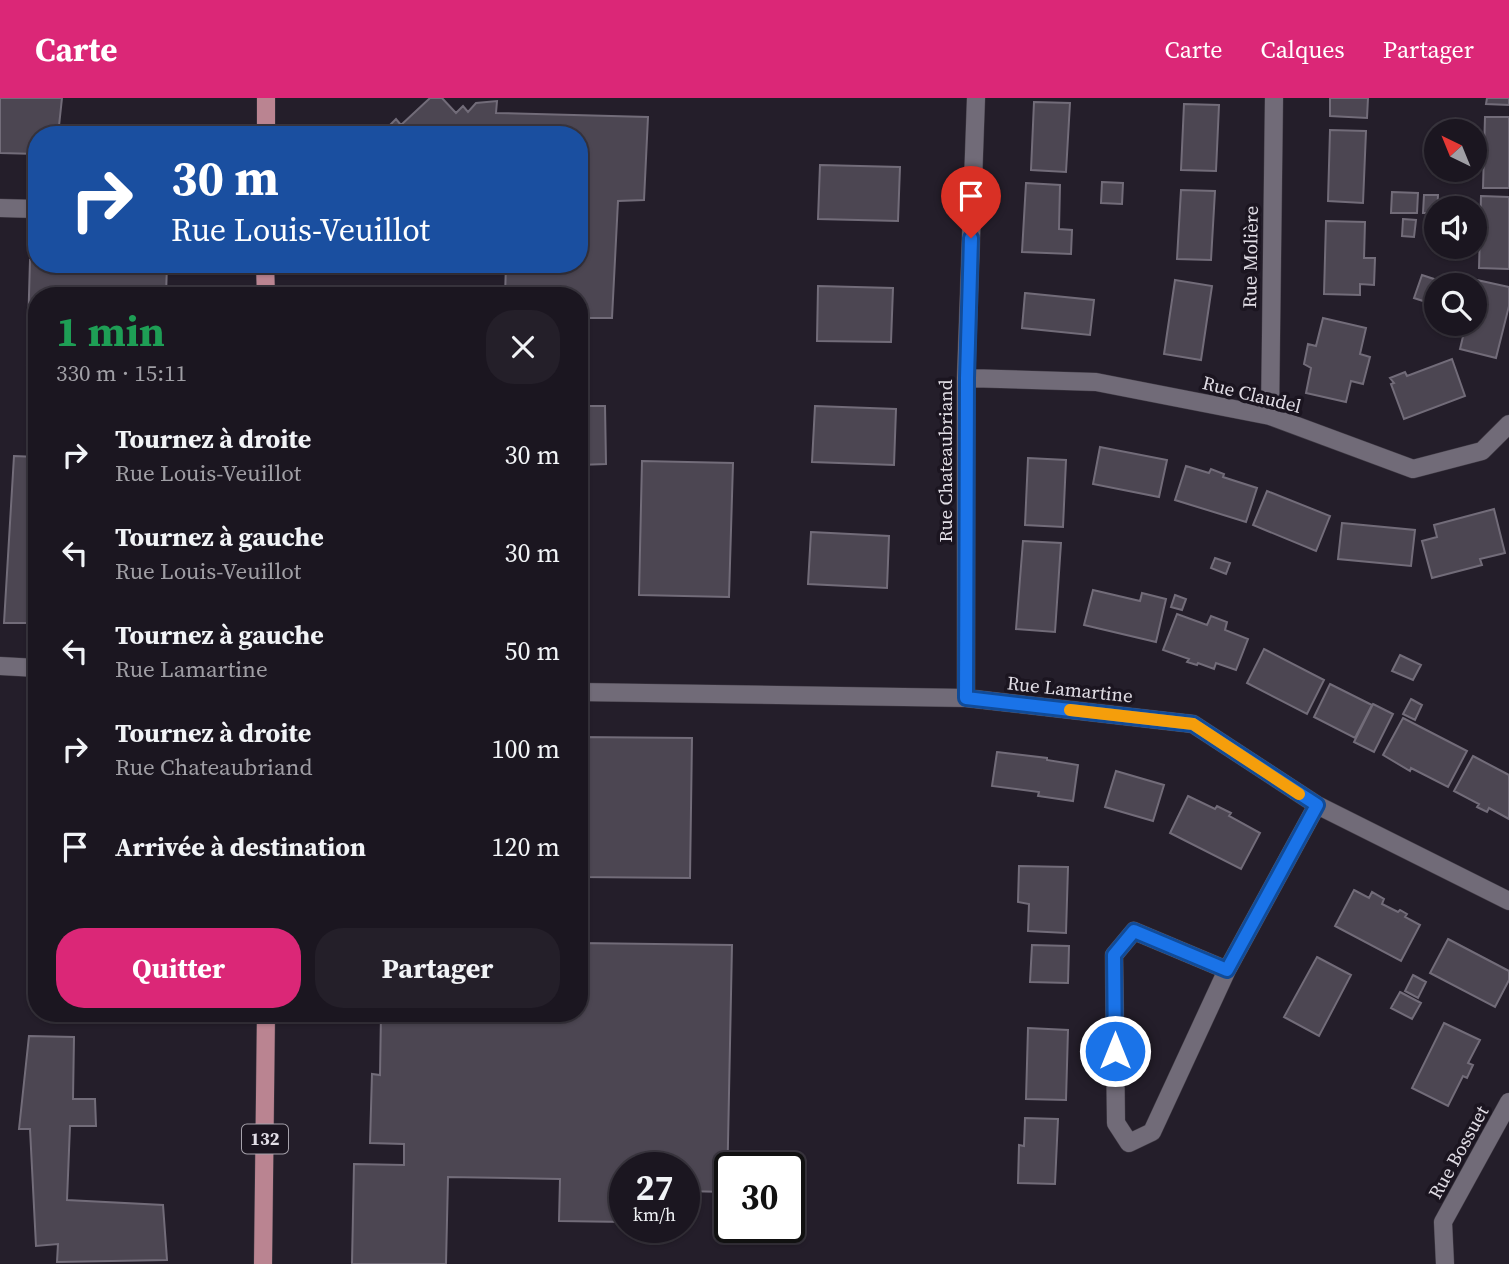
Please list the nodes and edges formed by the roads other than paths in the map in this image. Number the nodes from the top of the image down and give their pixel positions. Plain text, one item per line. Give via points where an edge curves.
1 (266, 98) edge
2 (976, 98) edge
3 (1274, 98) edge
4 (266, 126) edge
5 (0, 208) edge
6 (28, 209) edge
7 (967, 378) junction
8 (1270, 416) junction
9 (1509, 424) edge
10 (0, 666) edge
11 (28, 668) edge
12 (588, 692) edge
13 (966, 698) junction
14 (1317, 805) junction
15 (1509, 901) edge
16 (1227, 970) junction
17 (267, 1022) edge
18 (1509, 1102) edge
19 (263, 1264) edge
20 (1445, 1264) edge

1 - 4 main road
2 - 7 street, Rue Chateaubriand
3 - 8 street, Rue Molière
5 - 6 street
7 - 8 street, Rue Claudel via 1096,382
7 - 13 street, Rue Chateaubriand
8 - 9 street, Rue Claudel via 1413,469 1482,451
10 - 11 street
12 - 13 street, Rue Lamartine
13 - 14 street, Rue Lamartine via 1193,724
14 - 15 street, Rue Lamartine
14 - 16 street
16 - 16 street via 1134,931 1114,955 1116,1124 1129,1143 1152,1132
17 - 19 main road, 132
18 - 20 street, Rue Bossuet via 1443,1222

